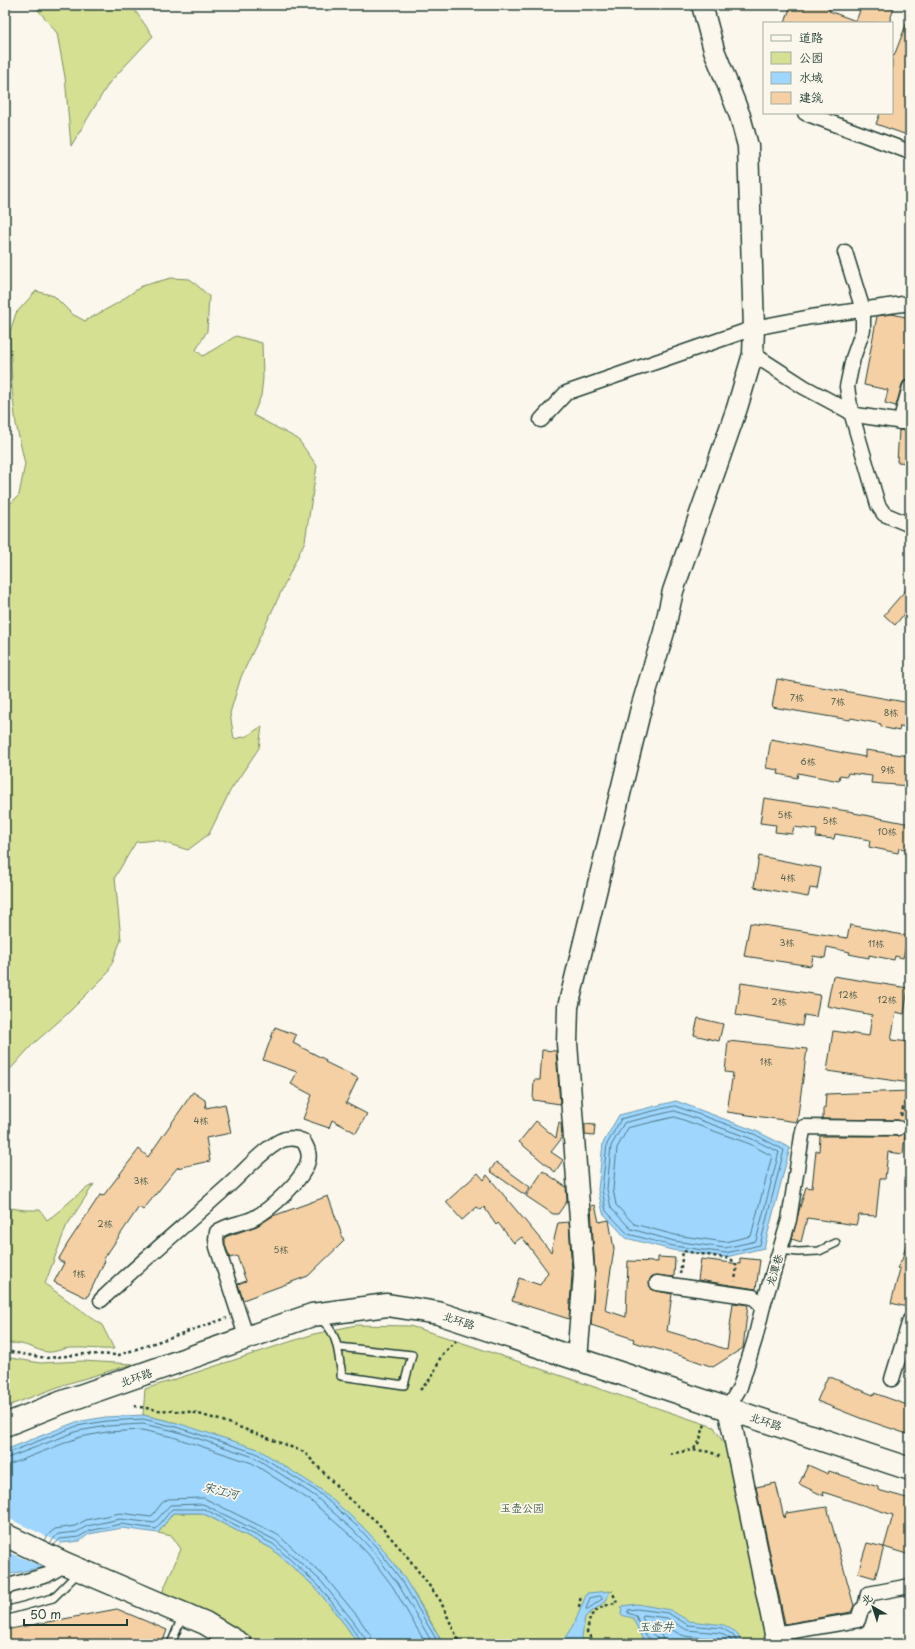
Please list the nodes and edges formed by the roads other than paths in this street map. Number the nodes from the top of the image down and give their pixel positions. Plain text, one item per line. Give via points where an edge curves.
1 (702, 5) edge
2 (807, 114) edge
3 (910, 152) edge
4 (845, 252) dead end
5 (910, 303) edge
6 (863, 310) junction
7 (754, 328) junction
8 (753, 354) junction
9 (910, 387) edge
10 (850, 412) junction
11 (542, 420) dead end
12 (905, 423) edge
13 (910, 525) edge
14 (898, 1128) road end
15 (836, 1243) dead end
16 (780, 1250) junction
17 (657, 1283) dead end
18 (101, 1300) dead end
19 (763, 1306) junction
20 (312, 1315) junction
21 (910, 1320) edge
22 (246, 1340) junction
23 (338, 1347) junction
24 (577, 1359) junction
25 (892, 1379) dead end
26 (728, 1408) junction
27 (5, 1425) edge
28 (910, 1469) edge
29 (5, 1535) edge
30 (74, 1567) junction
31 (910, 1586) edge
32 (5, 1587) edge
33 (5, 1611) edge
34 (184, 1613) junction
35 (776, 1639) edge
36 (171, 1644) edge
37 (240, 1644) edge

1 - 7 street via 714,50 740,116 748,146
2 - 3 street
4 - 6 street
5 - 6 street
6 - 7 street
6 - 10 street via 863,330 853,358 847,387
7 - 8 street
7 - 11 street via 566,393
8 - 10 street via 804,387
8 - 24 street via 737,408 673,591 664,632 640,708 568,1007 568,1043 584,1274
9 - 12 street
10 - 12 street
10 - 13 street via 878,505 884,514
14 - 16 street, 龙潭巷 via 804,1127 790,1220
15 - 16 lane via 820,1251
16 - 19 street, 龙潭巷
17 - 19 street via 754,1297
18 - 22 street via 263,1154 281,1141 295,1138 304,1141 309,1153 308,1162 297,1180 265,1211 217,1232 217,1248
19 - 26 street, 龙潭巷 via 740,1387
20 - 22 main road, 北环路
20 - 23 lane via 325,1322
20 - 24 main road, 北环路 via 387,1305 438,1313
21 - 25 street
22 - 27 main road, 北环路 via 60,1403
23 - 23 lane via 341,1376 404,1385 412,1355
24 - 26 main road, 北环路
26 - 28 main road, 北环路
26 - 35 street
29 - 30 main road
30 - 32 street
30 - 33 lane via 53,1598
30 - 34 main road
31 - 35 street via 868,1594 858,1620
34 - 36 lane
34 - 37 main road

